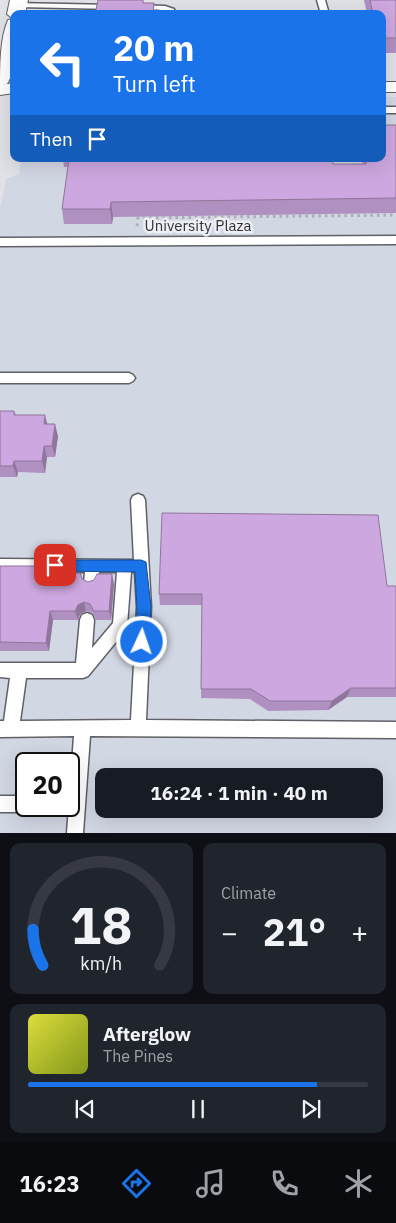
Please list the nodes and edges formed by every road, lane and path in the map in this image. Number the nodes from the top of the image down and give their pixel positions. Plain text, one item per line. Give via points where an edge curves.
1 (18, 6) edge
2 (75, 7) edge
3 (171, 10) edge
4 (10, 40) edge
5 (0, 80) edge
6 (396, 215) edge
7 (128, 226) dead end
8 (396, 240) edge
9 (0, 242) edge
10 (0, 378) edge
11 (129, 378) dead end
12 (138, 500) dead end
13 (0, 565) edge
14 (92, 566) junction
15 (124, 566) junction
16 (141, 566) junction
17 (91, 583) edge
18 (88, 620) dead end
19 (0, 670) edge
20 (19, 671) junction
21 (83, 671) junction
22 (83, 728) junction
23 (138, 728) junction
24 (6, 729) edge
25 (396, 730) edge
26 (80, 752) edge
27 (0, 804) edge
28 (15, 804) edge
29 (74, 817) edge
30 (75, 833) edge

1 - 2 lane
2 - 3 lane
4 - 5 main road
6 - 7 path via 138,218 138,226
8 - 9 lane, University Plaza
10 - 11 lane
12 - 16 lane
13 - 14 lane
14 - 15 lane
14 - 17 lane
15 - 16 lane
15 - 21 lane via 120,626
16 - 23 lane via 144,607
18 - 21 lane
19 - 20 lane
20 - 21 lane
20 - 24 lane
22 - 23 lane
22 - 24 lane
22 - 26 lane
23 - 25 lane
27 - 28 lane
29 - 30 lane

